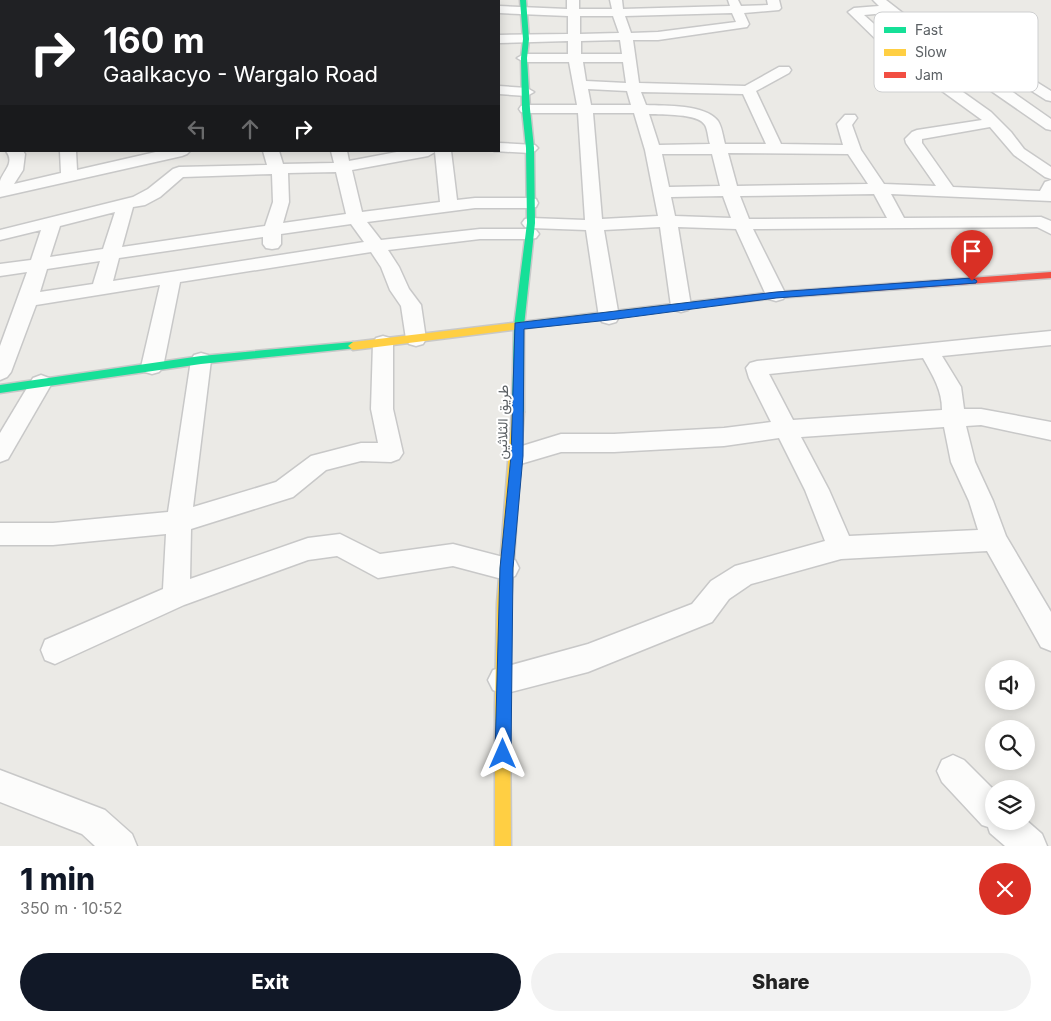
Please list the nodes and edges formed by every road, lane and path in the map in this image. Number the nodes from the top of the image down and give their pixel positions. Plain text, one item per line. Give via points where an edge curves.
1 (616, 0) edge
2 (773, 0) edge
3 (884, 4) edge
4 (734, 5) edge
5 (523, 6) edge
6 (574, 6) edge
7 (500, 9) edge
8 (894, 12) edge
9 (618, 13) junction
10 (874, 31) edge
11 (626, 36) junction
12 (574, 37) junction
13 (500, 39) edge
14 (526, 39) junction
15 (575, 57) junction
16 (524, 58) junction
17 (628, 58) junction
18 (784, 70) dead end
19 (580, 85) junction
20 (633, 87) junction
21 (1038, 89) edge
22 (500, 90) edge
23 (748, 90) junction
24 (527, 92) junction
25 (953, 92) edge
26 (1003, 92) edge
27 (1051, 97) edge
28 (585, 108) junction
29 (526, 109) junction
30 (641, 109) junction
31 (850, 118) dead end
32 (994, 122) junction
33 (1051, 126) edge
34 (500, 148) edge
35 (530, 148) junction
36 (776, 148) junction
37 (654, 150) junction
38 (718, 150) junction
39 (852, 150) junction
40 (13, 152) edge
41 (68, 152) edge
42 (173, 152) edge
43 (271, 152) edge
44 (417, 152) edge
45 (443, 152) edge
46 (341, 159) edge
47 (280, 170) junction
48 (179, 172) junction
49 (1051, 174) edge
50 (69, 177) junction
51 (1051, 185) edge
52 (880, 189) junction
53 (948, 191) junction
54 (0, 192) edge
55 (662, 192) junction
56 (730, 192) junction
57 (530, 202) junction
58 (125, 206) junction
59 (449, 207) junction
60 (355, 218) junction
61 (667, 221) junction
62 (52, 222) junction
63 (898, 223) junction
64 (594, 224) junction
65 (742, 224) junction
66 (530, 229) junction
67 (1051, 229) edge
68 (272, 232) junction
69 (0, 235) edge
70 (376, 246) junction
71 (110, 254) junction
72 (272, 262) junction
73 (39, 264) junction
74 (0, 270) edge
75 (1051, 275) edge
76 (171, 279) junction
77 (101, 289) junction
78 (776, 295) junction
79 (28, 300) junction
80 (681, 306) junction
81 (609, 317) junction
82 (519, 326) junction
83 (1051, 338) edge
84 (416, 339) junction
85 (383, 343) junction
86 (929, 351) junction
87 (201, 360) junction
88 (152, 367) junction
89 (0, 372) edge
90 (41, 383) junction
91 (0, 389) edge
92 (953, 418) junction
93 (786, 429) junction
94 (1051, 431) edge
95 (0, 453) edge
96 (517, 456) junction
97 (179, 522) junction
98 (0, 534) edge
99 (994, 540) junction
100 (841, 548) junction
101 (506, 568) junction
102 (176, 596) junction
103 (1051, 638) edge
104 (56, 650) dead end
105 (503, 680) junction
106 (953, 771) dead end
107 (0, 786) edge
108 (985, 804) edge
109 (1012, 830) edge
110 (120, 846) edge
111 (503, 846) edge
112 (1030, 846) edge

1 - 9 street
2 - 4 street via 775,8
3 - 8 street
3 - 10 street via 854,12
4 - 9 street
4 - 11 street via 743,24 658,36
5 - 6 street
5 - 7 street
5 - 14 main road, طريق الثلاثين
6 - 9 street
6 - 12 street
9 - 11 street
11 - 12 street
11 - 17 street
12 - 14 street
12 - 15 street
13 - 14 street
14 - 16 main road, طريق الثلاثين
15 - 16 street
15 - 17 street
15 - 19 street
16 - 24 main road, طريق الثلاثين
17 - 20 street
18 - 23 street
19 - 20 street
19 - 28 street
20 - 23 street
20 - 30 street
21 - 27 street
22 - 24 street
23 - 36 street
24 - 29 main road, طريق الثلاثين
25 - 32 street
26 - 33 street
28 - 29 street
28 - 30 street
28 - 64 street
29 - 35 main road, طريق الثلاثين
30 - 37 street
30 - 38 street via 704,116 712,124
31 - 39 street via 844,124
32 - 49 street via 1019,152
32 - 53 street via 917,135 913,139
34 - 35 street
35 - 57 main road, طريق الثلاثين
36 - 38 street
36 - 39 street
37 - 38 street
37 - 55 street
38 - 56 street
39 - 52 street
40 - 54 street via 18,162 15,173
41 - 50 street
42 - 48 street
42 - 50 street
43 - 47 street
44 - 46 street
45 - 59 street
46 - 47 street
46 - 60 street
47 - 48 street
47 - 68 street via 281,202
48 - 58 street via 154,193
50 - 54 street
51 - 53 street via 1046,197
52 - 53 street
52 - 56 street
52 - 63 street
55 - 56 street
55 - 61 street
56 - 65 street
57 - 59 street
57 - 66 main road, طريق الثلاثين
58 - 62 street
58 - 71 street
59 - 60 street
60 - 68 street
60 - 70 street
61 - 64 street
61 - 65 street
61 - 80 street
62 - 69 street
62 - 73 street
63 - 65 street
63 - 67 street via 1041,222
64 - 66 street
64 - 81 street
65 - 78 street
66 - 70 street
66 - 82 main road, طريق الثلاثين
68 - 71 street
68 - 72 street
70 - 72 street
70 - 84 street via 412,305
71 - 73 street
71 - 77 street
72 - 76 street
73 - 74 street
73 - 79 street
75 - 78 main road
76 - 77 street
76 - 88 street
77 - 79 street
78 - 80 main road
79 - 89 street
80 - 81 main road
81 - 82 main road
82 - 84 main road
82 - 96 main road, طريق الثلاثين
83 - 86 street
84 - 85 main road
85 - 87 main road
85 - 97 street via 382,409 391,453 361,452 319,463 284,490
86 - 92 street via 950,387
86 - 93 street via 757,368
87 - 88 main road
87 - 97 street
88 - 90 main road
90 - 91 main road
90 - 95 street
92 - 93 street
92 - 94 street via 981,417
92 - 99 street via 963,462
93 - 96 street via 724,437 561,443
93 - 100 street via 817,490
96 - 101 main road, طريق الثلاثين
97 - 98 street via 53,534
97 - 102 street
99 - 100 street
99 - 103 street
100 - 105 street via 744,574 720,590 702,613 588,658
101 - 102 street via 453,555 378,566 340,544 326,545
101 - 105 main road, طريق الثلاثين
102 - 104 street
105 - 111 main road, طريق الثلاثين
106 - 108 street
107 - 110 street via 93,822
109 - 112 street

